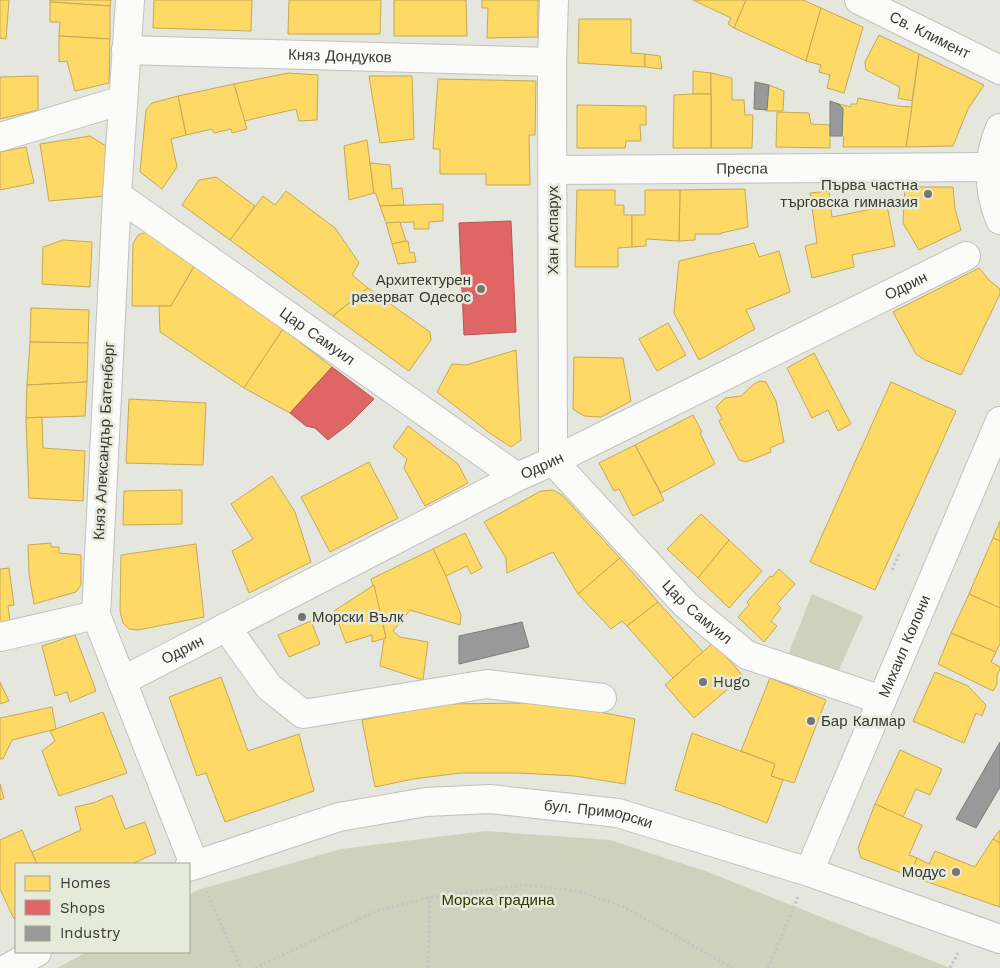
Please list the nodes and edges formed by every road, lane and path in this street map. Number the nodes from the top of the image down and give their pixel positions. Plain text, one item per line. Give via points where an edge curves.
1 (130, 0) edge
2 (554, 0) edge
3 (859, 0) edge
4 (126, 50) junction
5 (552, 62) junction
6 (1000, 70) edge
7 (123, 100) junction
8 (1000, 128) edge
9 (0, 137) edge
10 (990, 167) junction
11 (553, 170) junction
12 (116, 196) junction
13 (1000, 220) edge
14 (966, 256) dead end
15 (1000, 421) edge
16 (553, 461) junction
17 (517, 477) junction
18 (899, 554) dead end
19 (892, 570) dead end
20 (96, 615) junction
21 (226, 627) junction
22 (0, 637) edge
23 (122, 681) junction
24 (602, 698) dead end
25 (882, 700) junction
26 (190, 863) edge
27 (191, 866) edge
28 (808, 872) junction
29 (430, 897) junction
30 (1000, 939) edge
31 (35, 953) edge
32 (8, 968) edge
33 (241, 968) edge
34 (255, 968) edge
35 (428, 968) edge
36 (733, 968) edge
37 (768, 968) edge

1 - 4 street, Княз Александър Батенберг
2 - 5 street, Хан Аспарух
3 - 6 street, Св. Климент
4 - 5 street, Княз Дондуков
4 - 7 street, Княз Александър Батенберг
5 - 11 street, Хан Аспарух
7 - 9 street
7 - 12 street, Княз Александър Батенберг
8 - 10 street
10 - 11 street, Преспа
10 - 13 street via 993,203
11 - 16 street, Хан Аспарух
12 - 17 street, Цар Самуил
12 - 20 street, Княз Александър Батенберг
14 - 16 street, Одрин
15 - 25 street, Михаил Колони
16 - 17 street, Одрин
16 - 25 street, Цар Самуил via 686,605 747,655
17 - 21 street, Одрин
18 - 19 path
20 - 22 street
20 - 23 street, Княз Александър Батенберг
21 - 23 street, Одрин
21 - 24 street via 269,687 303,714 486,684
23 - 26 street, Княз Александър Батенберг
25 - 28 street, Михаил Колони
27 - 28 street, бул. Приморски via 339,817 426,802 490,799 618,813
27 - 33 path
28 - 30 street, бул. Приморски
28 - 37 path
29 - 34 path via 374,912
29 - 35 path
29 - 36 path via 526,885 576,891 624,907
31 - 32 street

